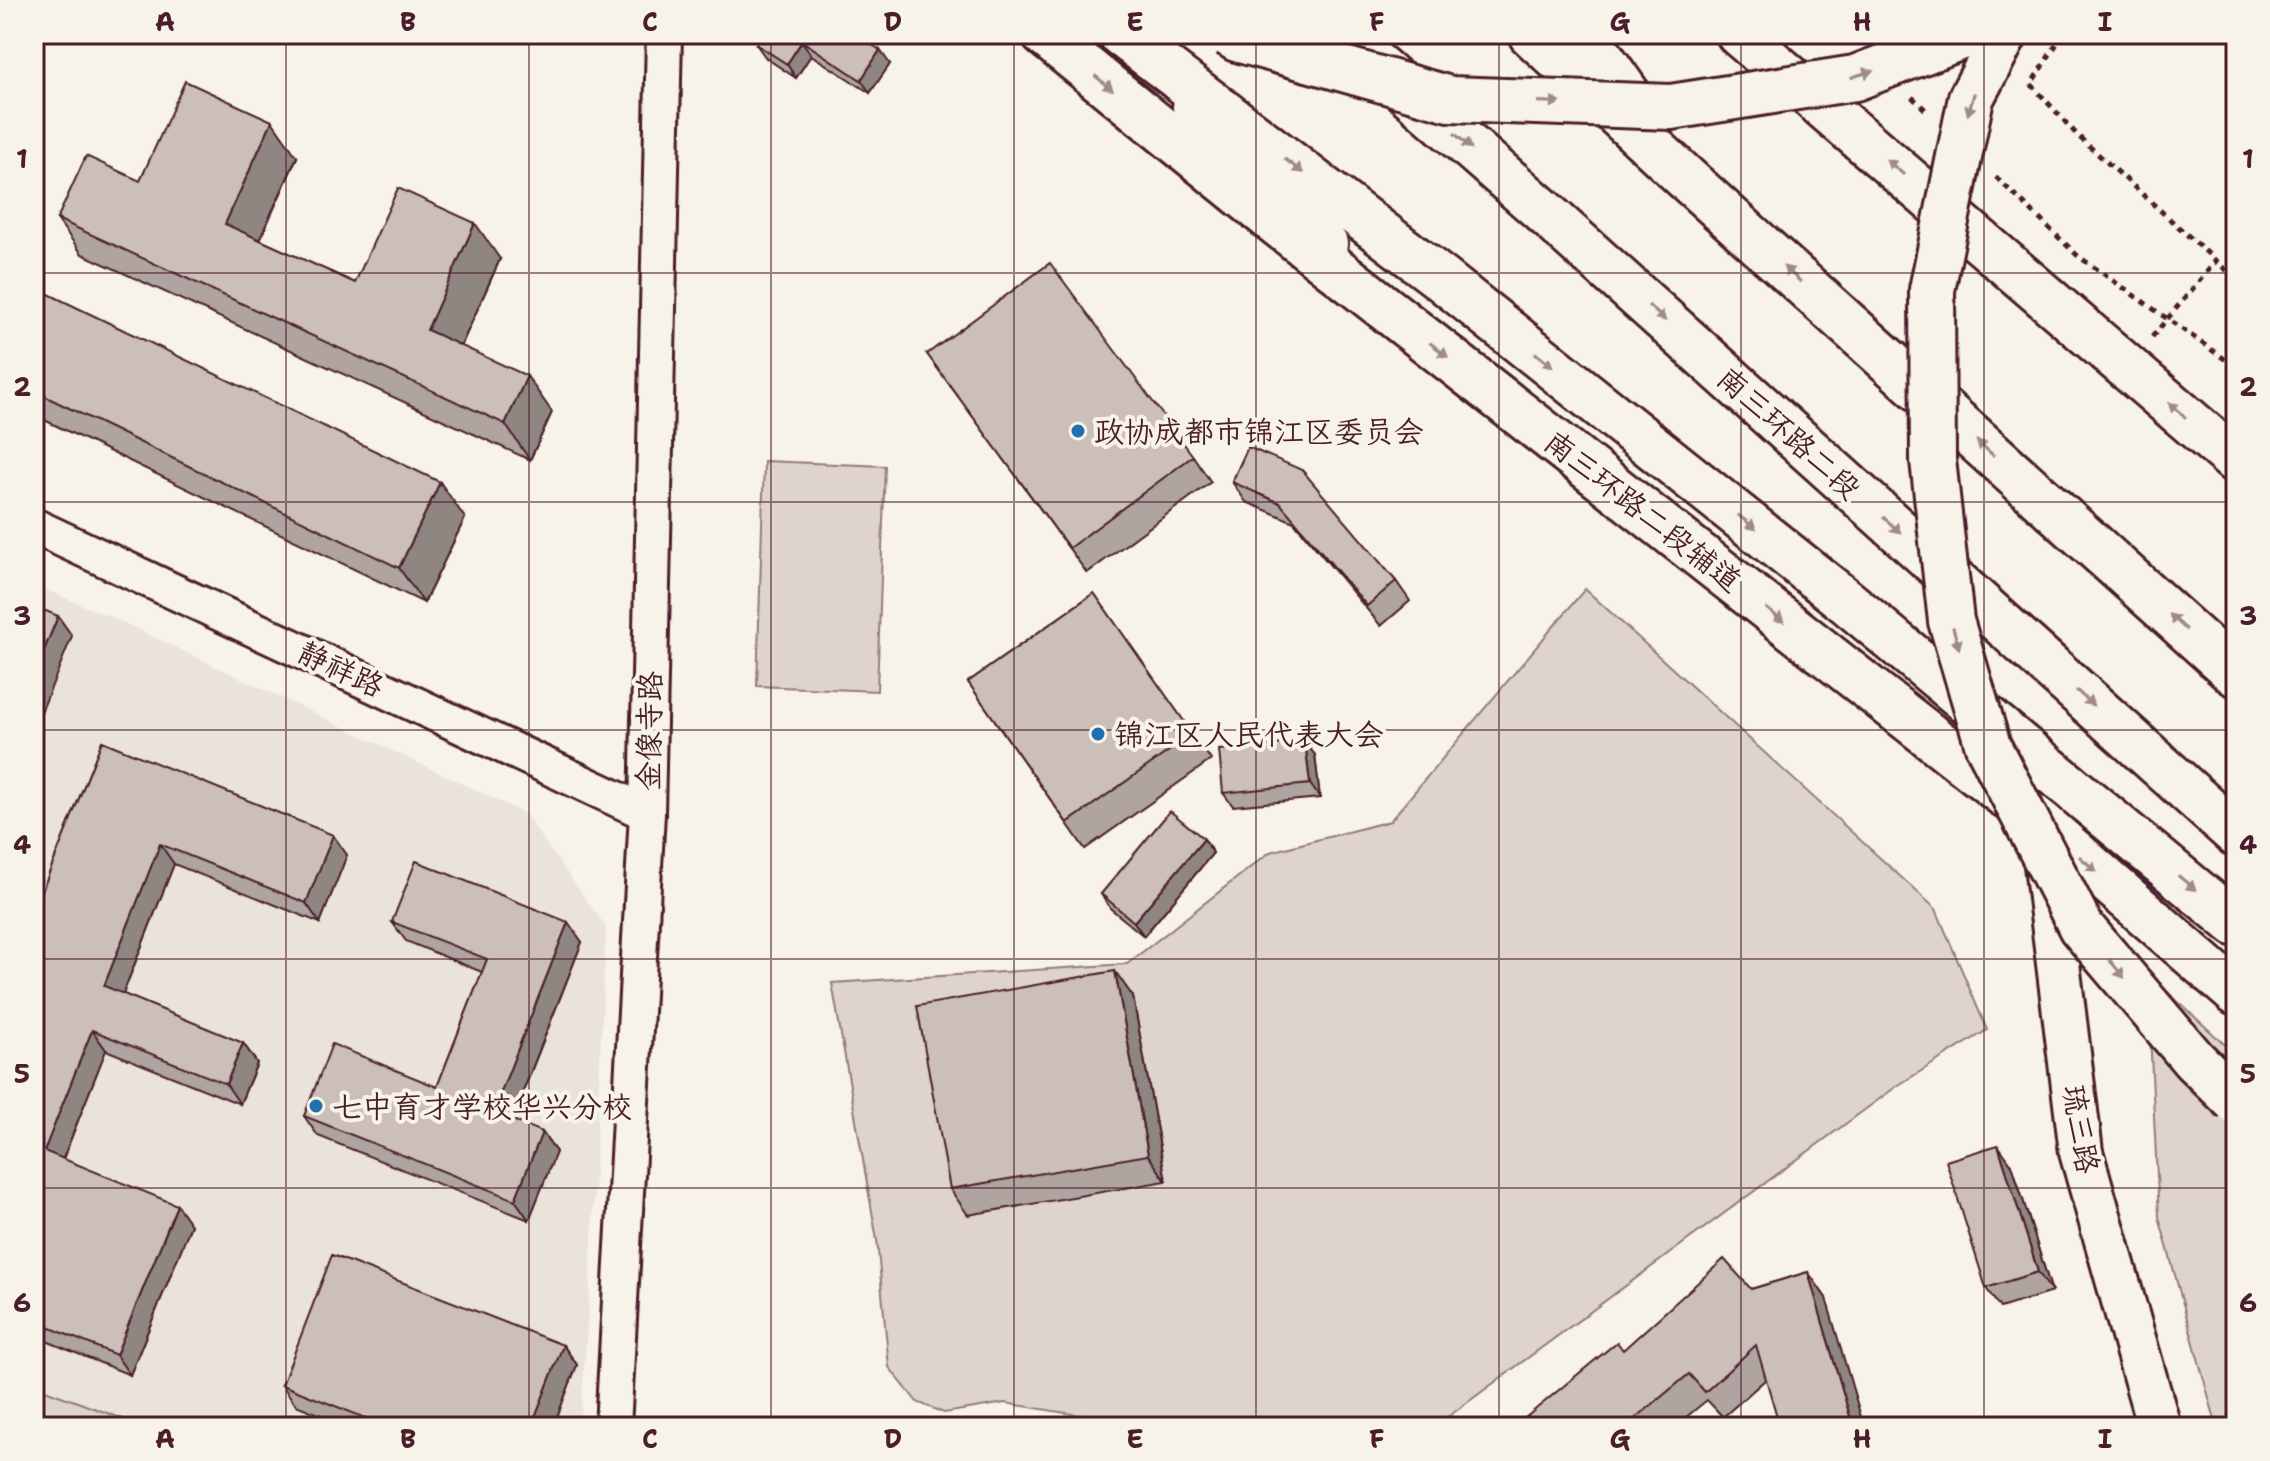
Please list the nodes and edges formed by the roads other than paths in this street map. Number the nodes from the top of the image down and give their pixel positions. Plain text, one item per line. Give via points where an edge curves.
1 (664, 34) edge
2 (1044, 34) edge
3 (1113, 34) edge
4 (1121, 34) edge
5 (1229, 34) edge
6 (1341, 34) edge
7 (1531, 34) edge
8 (1585, 34) edge
9 (1739, 34) edge
10 (1969, 34) edge
11 (2005, 34) edge
12 (1688, 180) junction
13 (1396, 317) junction
14 (2236, 461) edge
15 (34, 526) edge
16 (2236, 674) edge
17 (647, 813) junction
18 (2041, 823) junction
19 (2236, 834) edge
20 (2236, 924) edge
21 (2236, 993) edge
22 (2236, 1101) edge
23 (613, 1427) edge
24 (2159, 1427) edge

1 - 17 street, 金像寺路
2 -> 13 main road, 南三环路二段辅道
3 - 13 street via 1193,105
4 -> 20 main road via 1443,280 1847,602
5 -> 10 main road, bridge via 1450,99 1671,107 1855,78
6 -> 19 main road, 南三环路二段
7 - 12 main road
8 - 12 main road
14 -> 9 main road
11 -> 22 main road, bridge via 1971,98 1932,290 1933,460 1951,621 1988,746 2081,927 2194,1060
16 -> 12 main road
13 -> 18 main road, 南三环路二段辅道
15 - 17 street, 静祥路
17 - 23 street, 金像寺路
18 -> 21 main road, 南三环路二段辅道
18 - 24 street, 琉三路 via 2081,1152

